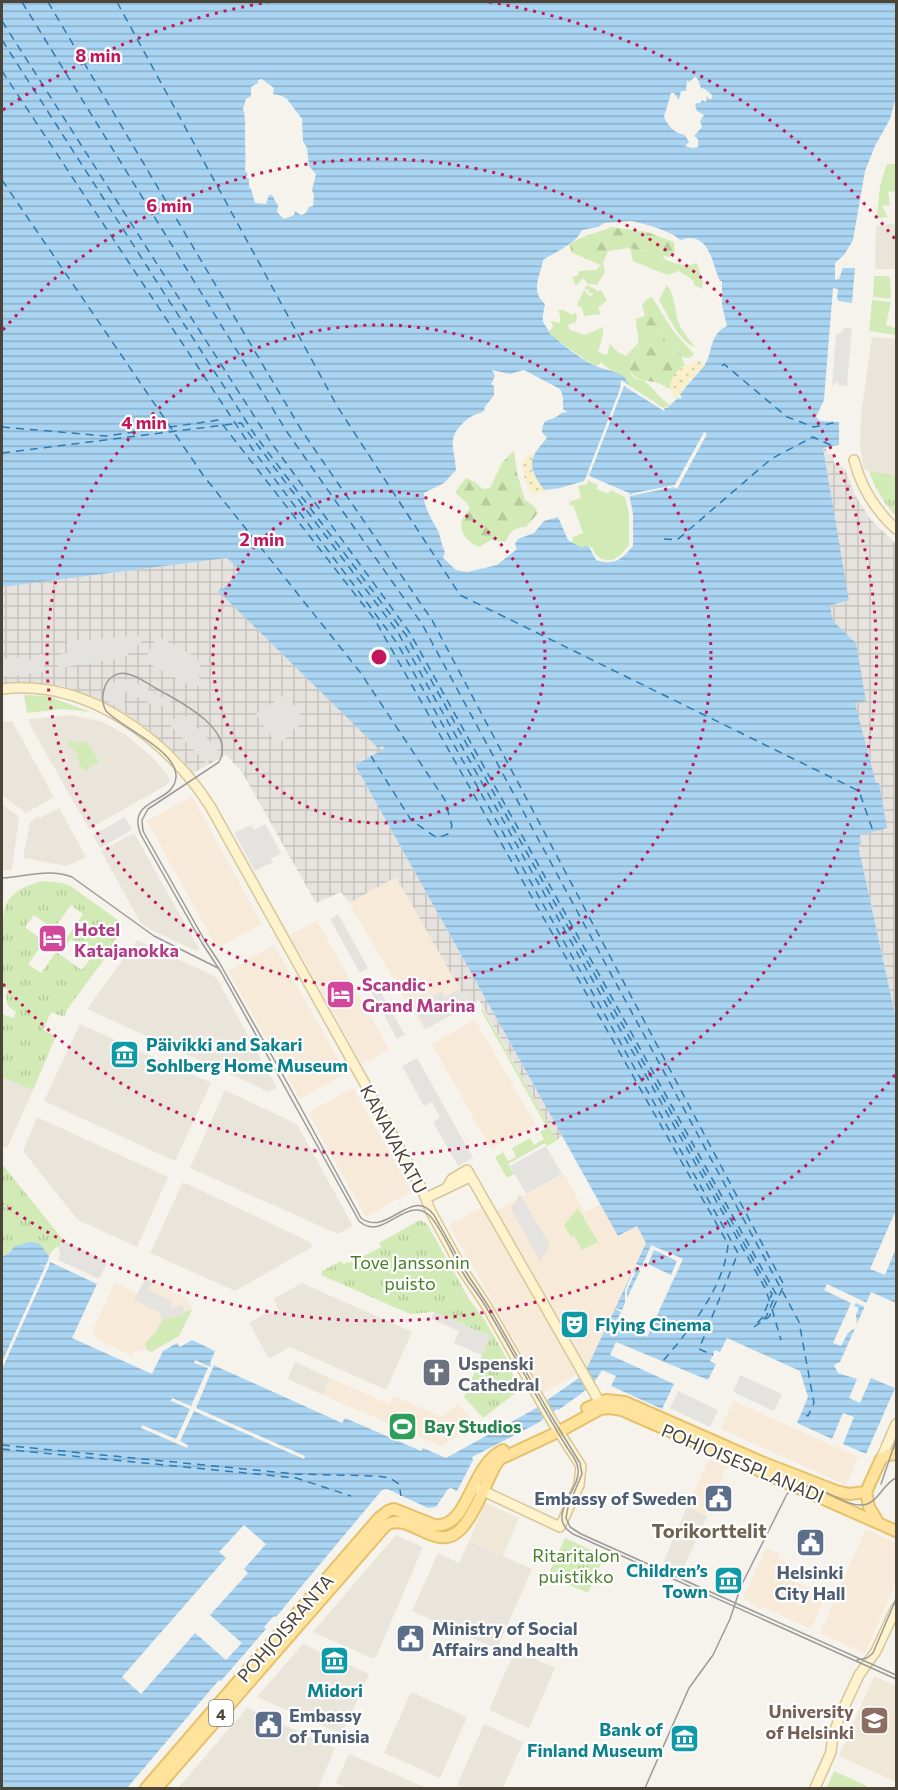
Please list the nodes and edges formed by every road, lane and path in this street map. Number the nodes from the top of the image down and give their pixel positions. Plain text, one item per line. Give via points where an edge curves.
1 (854, 460) dead end
2 (897, 529) edge
3 (2, 689) edge
4 (426, 1198) junction
5 (601, 1405) junction
6 (897, 1424) edge
7 (558, 1429) junction
8 (897, 1454) edge
9 (881, 1459) junction
10 (478, 1489) junction
11 (866, 1492) junction
12 (380, 1524) junction
13 (880, 1524) junction
14 (897, 1529) edge
15 (897, 1608) edge
16 (146, 1788) edge
17 (156, 1788) edge
18 (815, 1788) edge

1 - 2 main road via 868,496
3 - 4 main road, KANAVAKATU via 51,690 90,703 131,725 180,766 202,794
4 - 5 main road via 468,1173
4 - 7 main road, KANAVAKATU via 462,1269
5 - 7 main road
5 - 11 main road, POHJOISESPLANADI via 625,1402 836,1491
5 - 13 main road, POHJOISESPLANADI via 622,1410
6 - 9 main road
7 - 10 main road via 522,1445 497,1462
7 - 10 main road, KANAVAKATU via 581,1466 579,1485 560,1527
8 - 9 main road
9 - 11 main road
10 - 12 main road via 466,1523 449,1537 436,1537 399,1522
11 - 13 main road via 869,1507
12 - 16 main road, POHJOISRANTA / 4
12 - 17 main road, POHJOISRANTA / 4
13 - 14 main road, POHJOISESPLANADI
15 - 18 main road via 838,1721 831,1752

